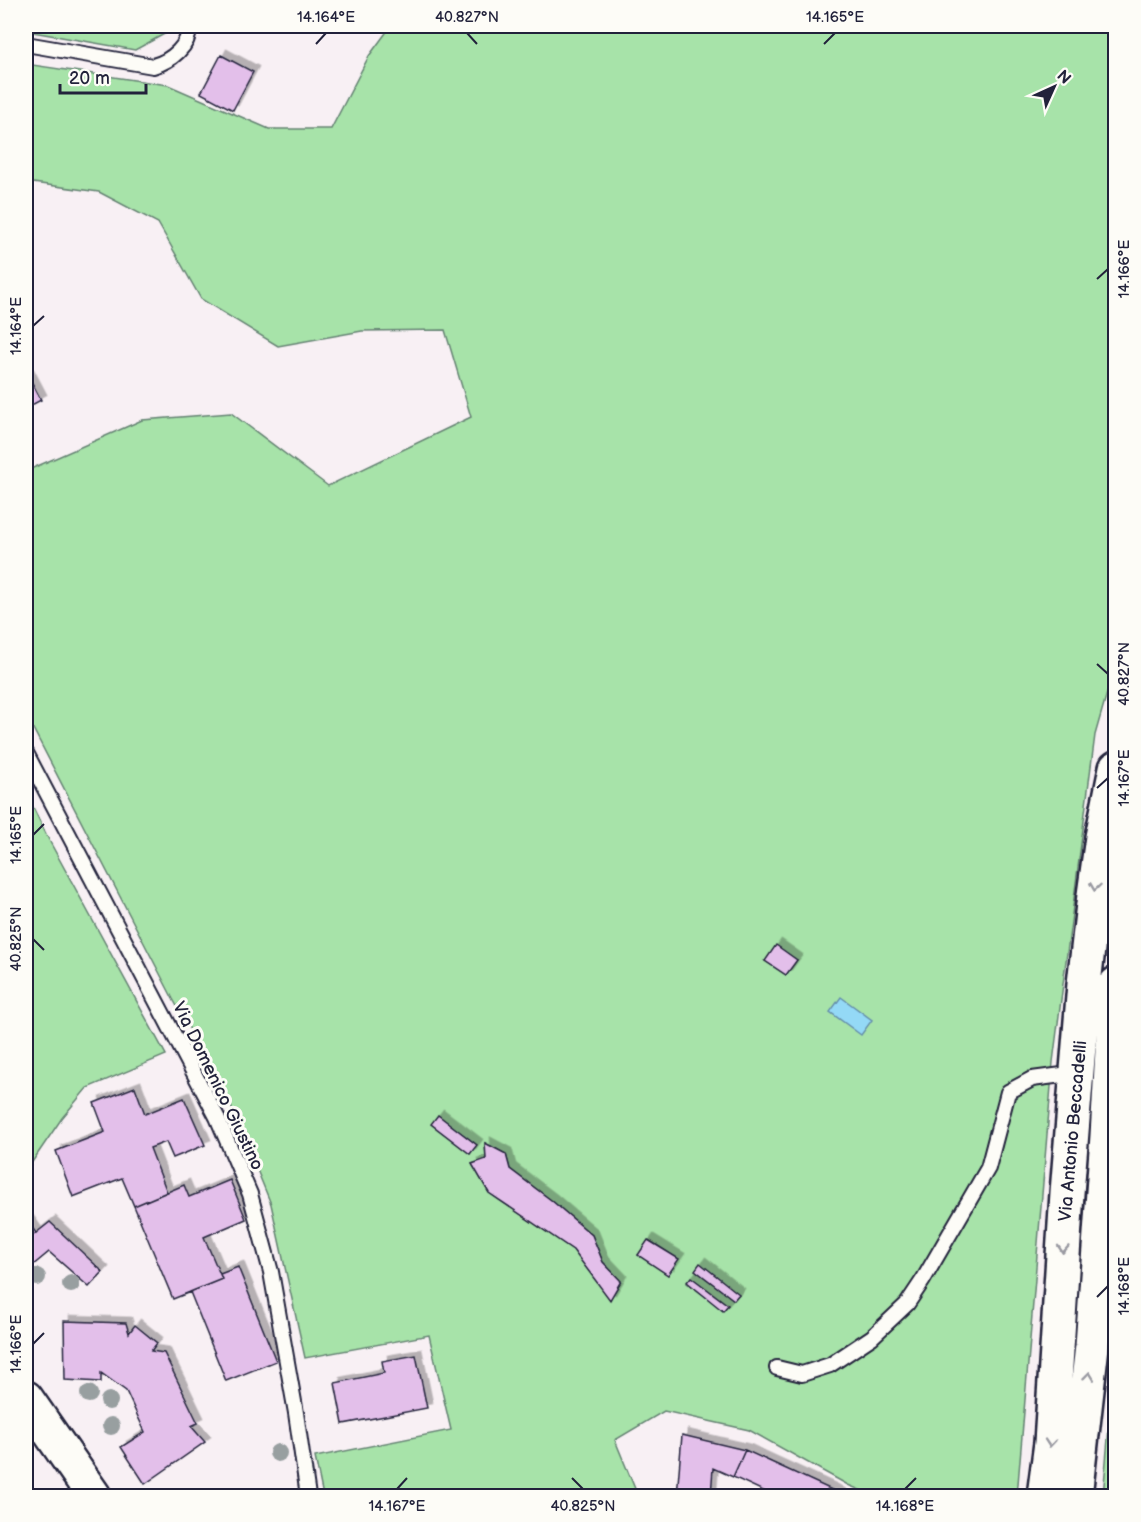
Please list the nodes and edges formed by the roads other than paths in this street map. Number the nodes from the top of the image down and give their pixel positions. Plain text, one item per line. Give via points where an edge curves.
1 (189, 26) edge
2 (26, 44) edge
3 (26, 753) edge
4 (1116, 768) edge
5 (1116, 984) edge
6 (1077, 1073) junction
7 (777, 1368) dead end
8 (26, 1398) edge
9 (94, 1497) edge
10 (308, 1497) edge
11 (1044, 1497) edge
12 (1075, 1497) edge

1 - 2 lane via 182,48 165,63 153,66
3 - 10 lane, Via Domenico Giustino via 217,1117 250,1194 270,1272
4 -> 6 main road, Via Antonio Beccadelli via 1094,895
12 -> 5 main road, Via Antonio Beccadelli via 1092,1346
6 - 7 lane via 1032,1079 1008,1092 988,1168 907,1304 872,1337 830,1365 802,1374
6 -> 11 main road, Via Antonio Beccadelli
8 - 9 main road

